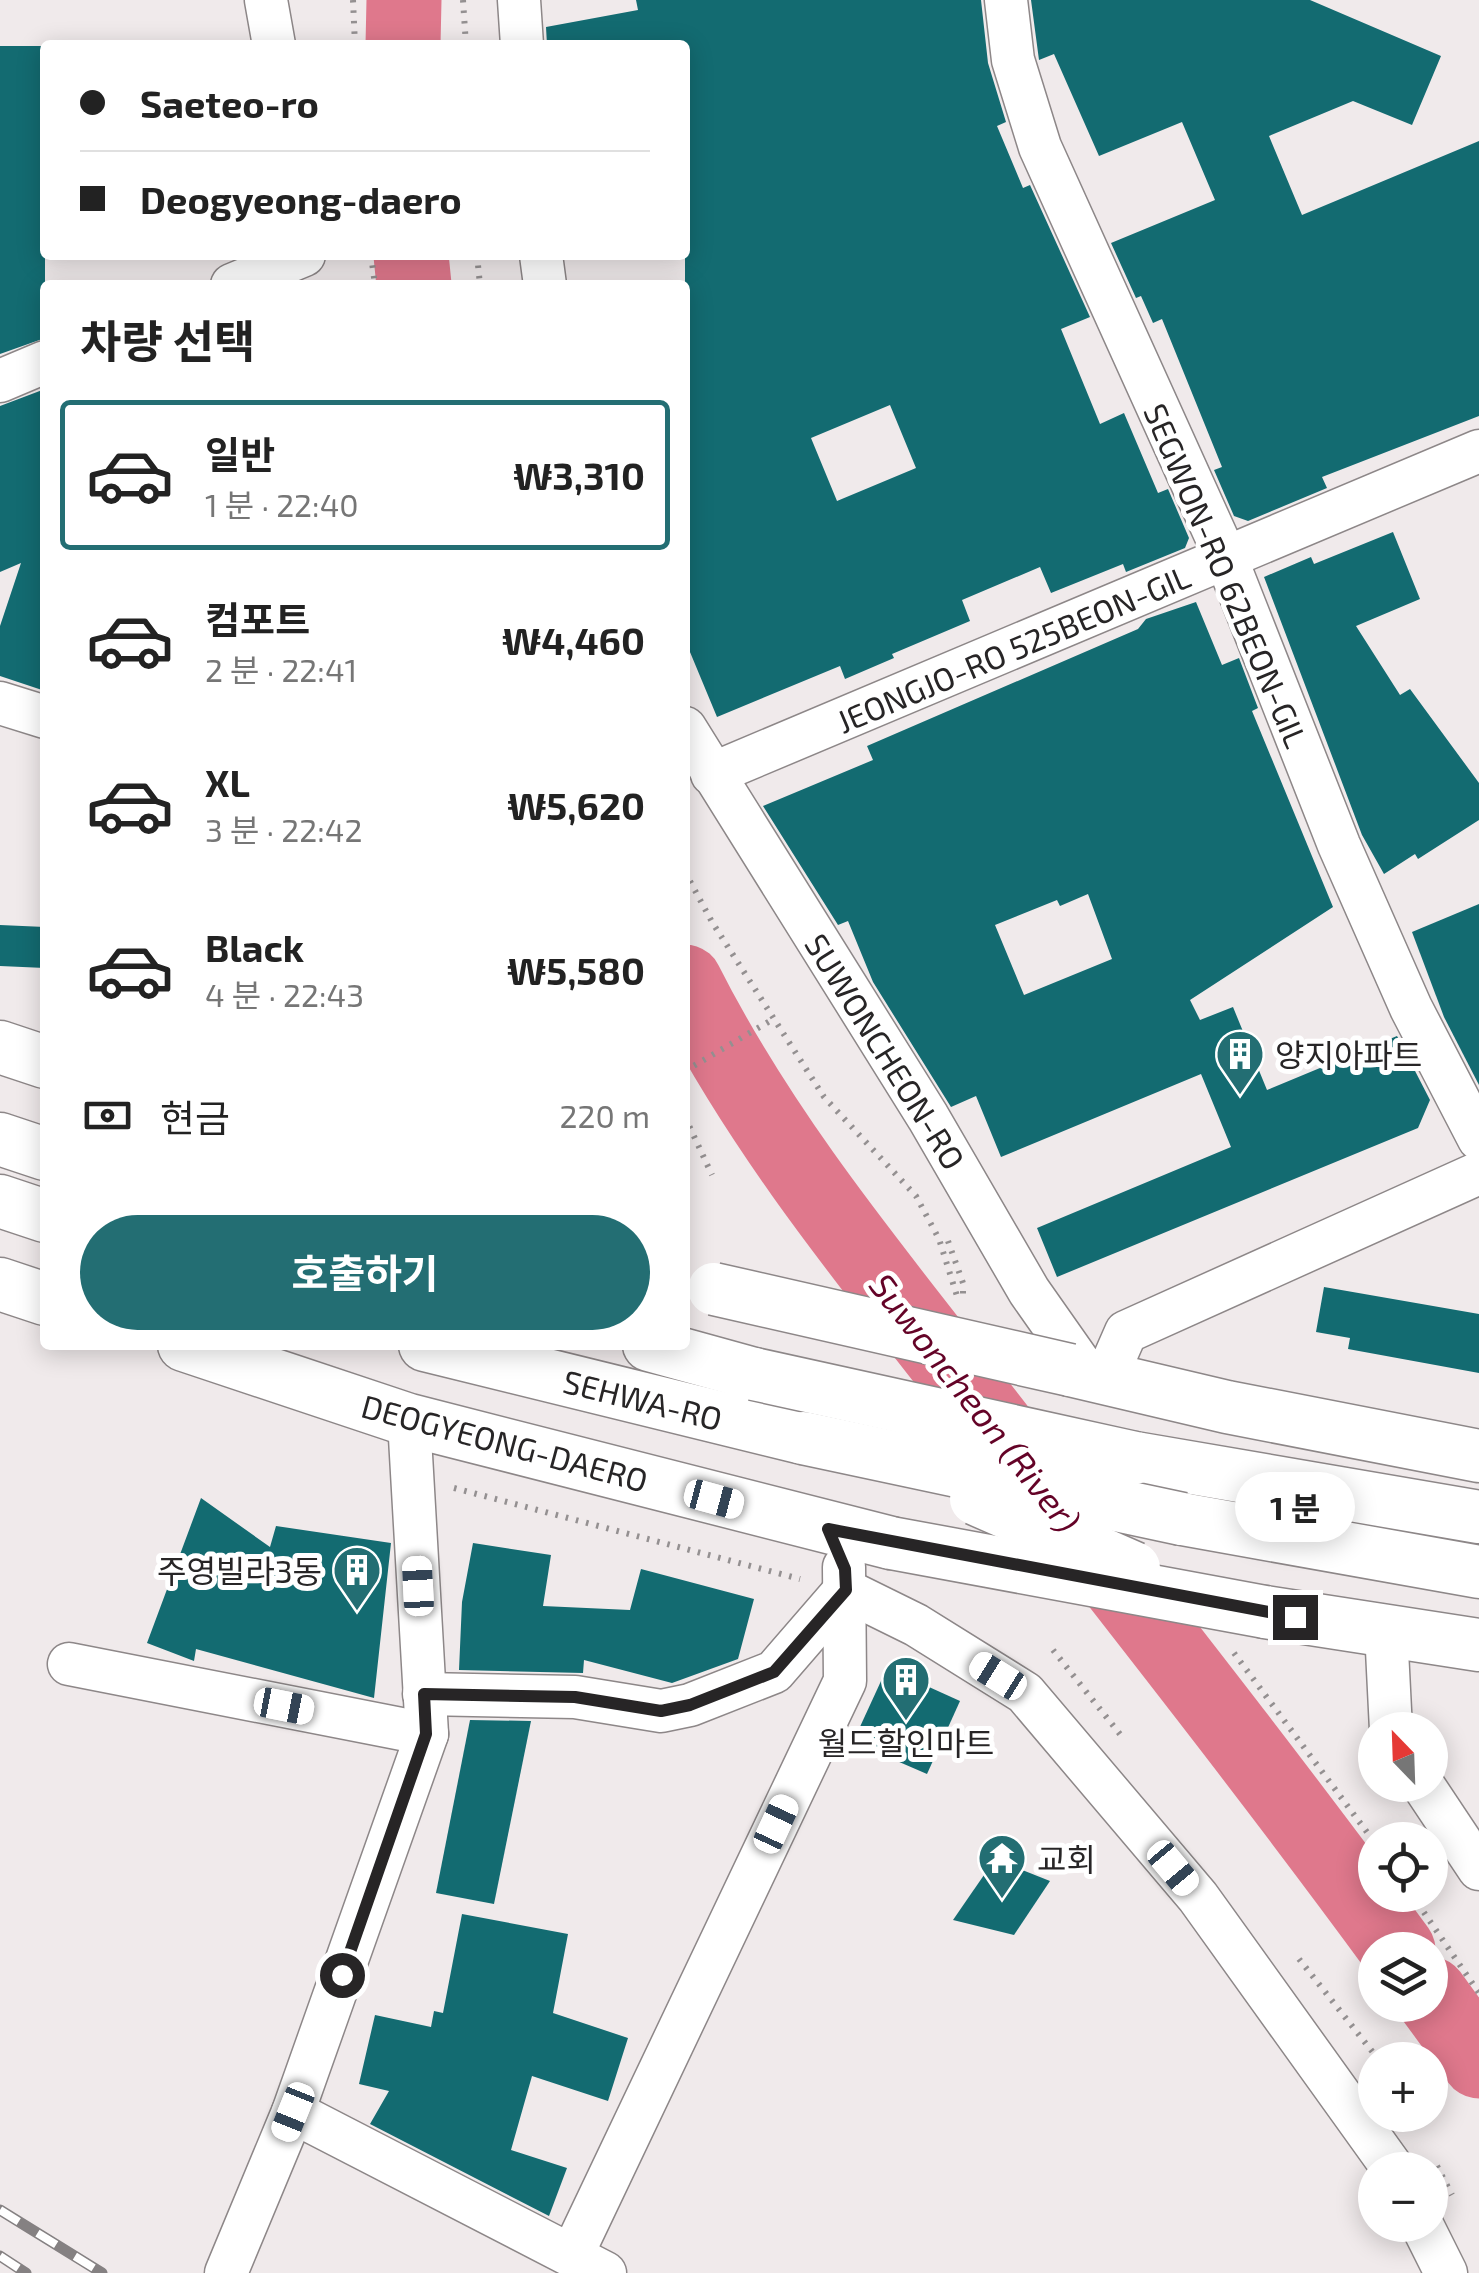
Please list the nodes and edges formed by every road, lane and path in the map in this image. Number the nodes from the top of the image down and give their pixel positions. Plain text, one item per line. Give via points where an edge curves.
1 (266, 0) edge
2 (353, 0) edge
3 (464, 0) edge
4 (519, 0) edge
5 (1006, 0) edge
6 (273, 40) edge
7 (355, 40) edge
8 (466, 40) edge
9 (522, 40) edge
10 (295, 260) edge
11 (245, 280) edge
12 (40, 364) edge
13 (0, 381) edge
14 (1479, 451) edge
15 (1226, 558) junction
16 (0, 702) edge
17 (40, 715) edge
18 (690, 737) edge
19 (712, 774) junction
20 (775, 1018) dead end
21 (0, 1047) edge
22 (40, 1060) edge
23 (690, 1068) edge
24 (690, 1128) edge
25 (0, 1139) edge
26 (1479, 1139) edge
27 (40, 1152) edge
28 (1479, 1173) edge
29 (712, 1175) dead end
30 (0, 1201) edge
31 (40, 1214) edge
32 (0, 1284) edge
33 (699, 1285) edge
34 (40, 1297) edge
35 (199, 1350) edge
36 (445, 1350) edge
37 (667, 1350) edge
38 (1100, 1400) junction
39 (409, 1420) junction
40 (1479, 1456) edge
41 (879, 1457) junction
42 (412, 1477) junction
43 (1479, 1517) edge
44 (828, 1529) junction
45 (1479, 1572) edge
46 (846, 1590) junction
47 (1244, 1609) junction
48 (1386, 1630) junction
49 (1479, 1644) edge
50 (1053, 1650) dead end
51 (69, 1664) dead end
52 (1088, 1694) dead end
53 (1391, 1712) edge
54 (426, 1714) junction
55 (1434, 1802) edge
56 (1479, 1869) edge
57 (1424, 1912) edge
58 (1479, 1993) edge
59 (293, 2112) junction
60 (1381, 2152) edge
61 (1448, 2186) edge
62 (1462, 2212) dead end
63 (1430, 2242) edge
64 (589, 2264) edge
65 (226, 2273) edge
66 (1446, 2273) edge

1 - 6 street
2 - 7 path
3 - 8 path
4 - 9 street
5 - 15 street, SEGWON-RO 62BEON-GIL via 1014,60 1040,147
10 - 11 street
12 - 13 street
14 - 15 street, JEONGJO-RO 525BEON-GIL
15 - 19 street, JEONGJO-RO 525BEON-GIL
15 - 26 street, SEGWON-RO 62BEON-GIL via 1410,1008
16 - 17 street
18 - 19 street, SUWONCHEON-RO
19 - 38 street, SUWONCHEON-RO
20 - 23 path
21 - 22 main road
24 - 29 path
25 - 27 main road
28 - 38 street via 1126,1332
30 - 31 main road
32 - 34 main road
33 - 38 main road, bridge
35 - 39 main road, DEOGYEONG-DAERO
36 - 41 main road, SEHWA-RO, bridge
37 - 38 main road, SEHWA-RO, bridge via 821,1389
38 - 40 main road via 1227,1408
38 - 43 main road
39 - 42 street
39 - 44 main road, DEOGYEONG-DAERO
41 - 45 main road, bridge
41 - 47 main road, bridge
42 - 46 path
42 - 54 street
44 - 46 street
44 - 47 main road, DEOGYEONG-DAERO, bridge
46 - 54 street via 774,1672 690,1705 661,1711 575,1697
46 - 60 street via 1025,1693 1198,1897
46 - 64 street via 844,1680
47 - 48 main road, DEOGYEONG-DAERO
48 - 49 main road, DEOGYEONG-DAERO
48 - 53 street
50 - 52 path
51 - 54 street
54 - 59 street
55 - 56 street
57 - 58 path
59 - 64 street
59 - 65 street
61 - 62 path
63 - 66 street

